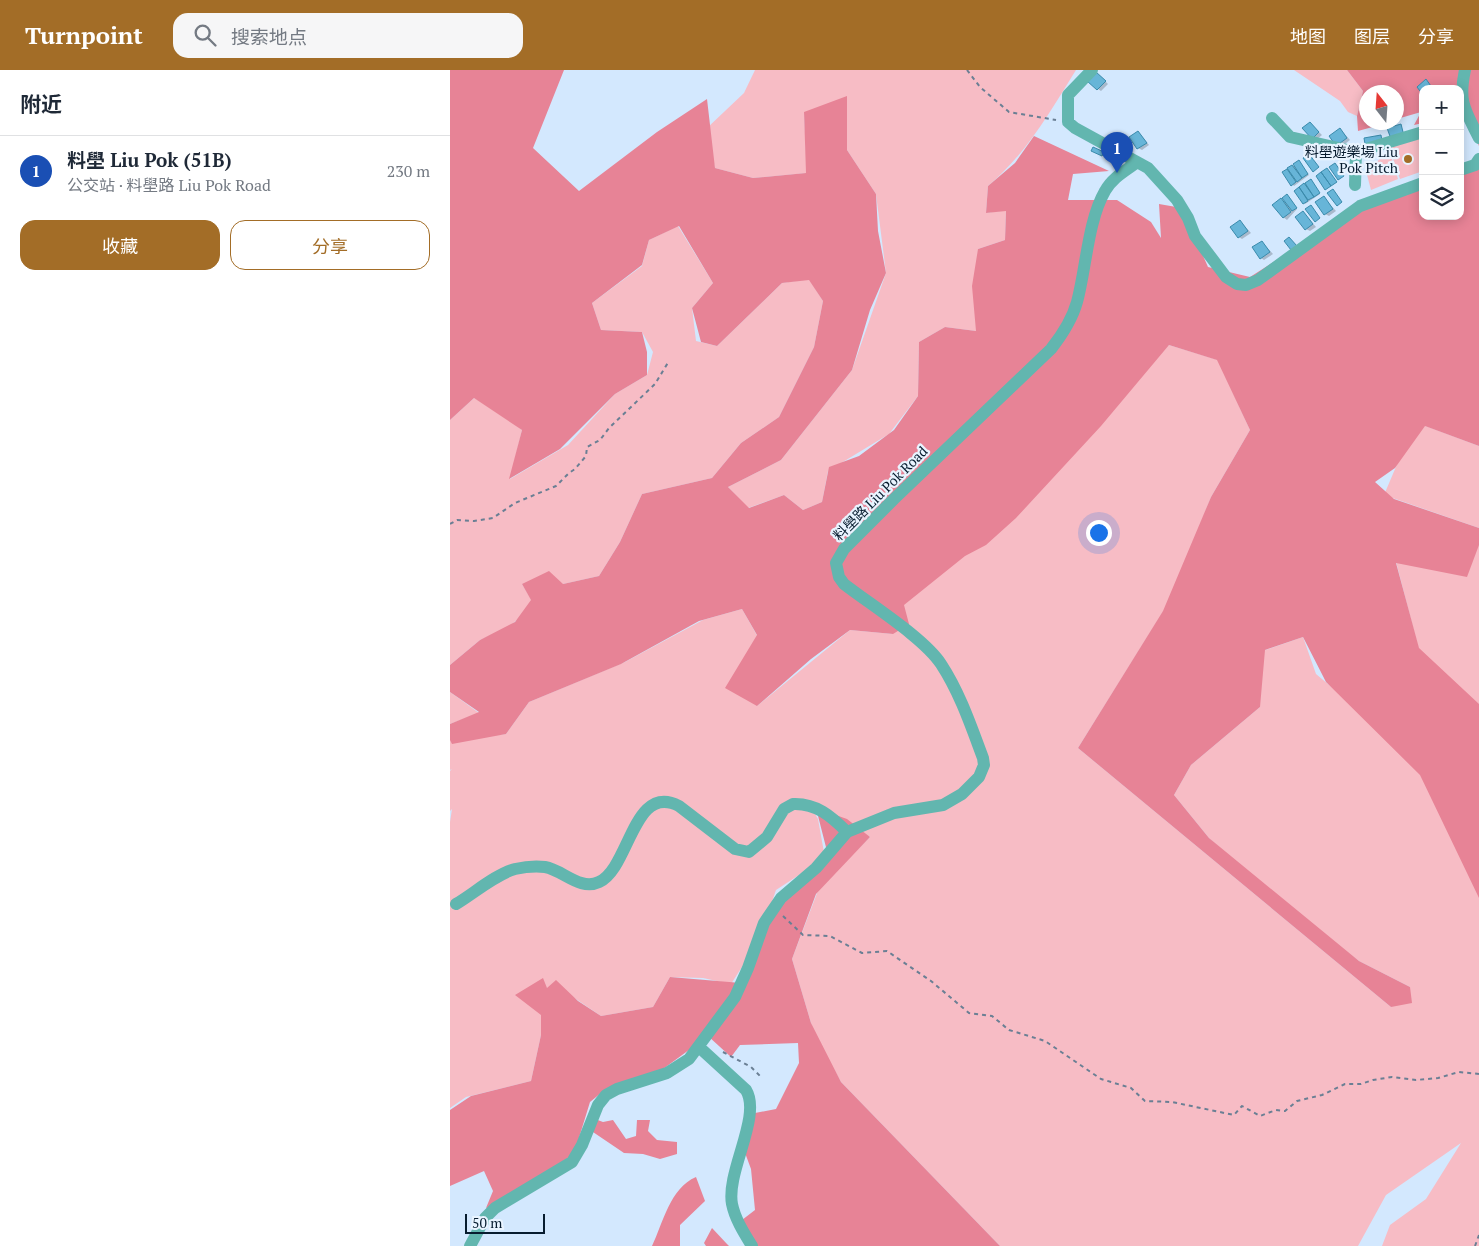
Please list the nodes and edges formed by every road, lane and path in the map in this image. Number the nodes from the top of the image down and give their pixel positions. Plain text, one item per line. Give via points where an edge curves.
1 (967, 70) edge
2 (1092, 70) edge
3 (1465, 70) edge
4 (1462, 85) edge
5 (1464, 111) edge
6 (1272, 118) dead end
7 (1068, 122) junction
8 (1419, 133) edge
9 (1479, 138) edge
10 (1356, 152) junction
11 (1479, 159) edge
12 (1136, 163) junction
13 (1464, 169) edge
14 (1419, 184) edge
15 (1355, 186) dead end
16 (669, 361) dead end
17 (450, 524) edge
18 (847, 832) junction
19 (456, 904) dead end
20 (775, 906) junction
21 (708, 1036) junction
22 (699, 1047) junction
23 (1479, 1074) edge
24 (761, 1077) dead end
25 (1479, 1235) edge
26 (470, 1246) edge
27 (752, 1246) edge
28 (1475, 1246) edge

1 - 7 path via 980,87 1009,112
2 - 7 street via 1068,96
3 - 4 street
5 - 9 street
6 - 10 street via 1290,137
7 - 12 street
8 - 10 street
10 - 15 street
11 - 13 street
12 - 14 street via 1148,168 1177,200 1195,236 1226,277 1246,285 1258,280 1360,206
12 - 18 street, 料壆路 Liu Pok Road via 1118,175 1098,206 1076,304 1066,329 1051,349 839,555 837,570 844,584 928,648 940,662 956,689 984,765 979,777 962,794 943,805 894,813
16 - 17 path via 655,384 600,440 587,447 586,456 575,470 556,486 515,504 493,518 457,520
18 - 19 street via 836,820 816,808 792,804 784,809 767,837 749,852 735,849 679,806 662,801 641,814 620,856 599,882 575,881 547,868 515,869
18 - 20 street, 料壆路 Liu Pok Road via 816,868
20 - 21 street, 料壆路 Liu Pok Road via 764,923 735,997
20 - 23 path via 803,934 830,936 862,953 887,951 931,981 969,1013 992,1016 1009,1030 1045,1041 1101,1079 1130,1088 1145,1100 1172,1102 1234,1115 1242,1106 1260,1116 1276,1110 1285,1111 1297,1101 1322,1095 1345,1084 1392,1077 1416,1080 1459,1072
21 - 22 street, 料壆路 Liu Pok Road
21 - 24 path via 717,1049 751,1067
22 - 26 street, 料壆路 Liu Pok Road via 689,1060 673,1070 606,1095 598,1105 572,1162 495,1208 485,1218
22 - 27 street via 749,1096 745,1137 732,1185 732,1204 741,1230
25 - 28 path

